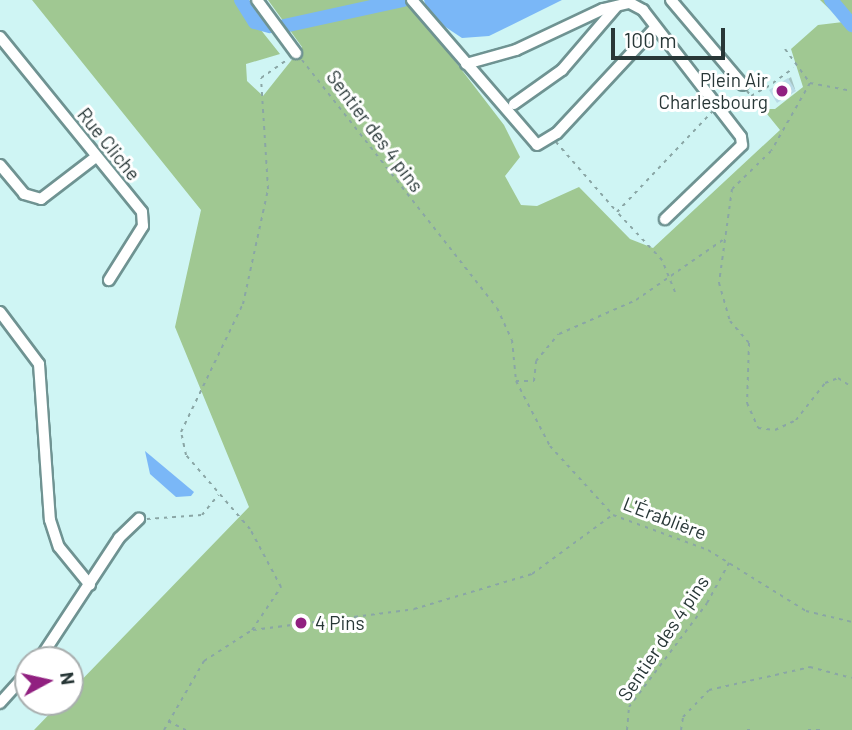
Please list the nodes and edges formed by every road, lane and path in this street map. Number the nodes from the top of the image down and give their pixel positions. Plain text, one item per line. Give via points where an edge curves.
1 (257, 0) edge
2 (412, 0) edge
3 (671, 0) edge
4 (617, 6) junction
5 (656, 28) junction
6 (0, 37) edge
7 (785, 49) dead end
8 (296, 53) junction
9 (466, 64) junction
10 (795, 67) junction
11 (755, 76) dead end
12 (810, 83) junction
13 (743, 85) dead end
14 (766, 88) junction
15 (852, 91) edge
16 (751, 96) dead end
17 (514, 104) dead end
18 (725, 112) junction
19 (552, 137) junction
20 (96, 157) junction
21 (0, 164) edge
22 (617, 212) junction
23 (665, 219) dead end
24 (724, 239) junction
25 (670, 273) junction
26 (109, 280) dead end
27 (675, 292) dead end
28 (0, 312) edge
29 (506, 326) joint
30 (516, 381) junction
31 (852, 387) edge
32 (218, 495) junction
33 (613, 515) junction
34 (139, 519) joint
35 (729, 562) junction
36 (90, 585) junction
37 (852, 622) edge
38 (252, 631) junction
39 (49, 646) edge
40 (852, 678) edge
41 (14, 688) edge
42 (0, 703) edge
43 (168, 721) junction
44 (164, 730) edge
45 (186, 730) edge
46 (628, 730) edge
47 (681, 730) edge
48 (808, 730) edge
49 (823, 730) edge

1 - 8 street
2 - 9 street
3 - 13 street
4 - 5 street via 631,3
4 - 9 street via 516,50
4 - 17 street via 562,70
5 - 18 street
5 - 19 street
6 - 20 street, Rue Cliche
7 - 10 path
8 - 29 path, Sentier des 4 pins via 354,120
8 - 32 path via 261,78 269,166 251,277 181,432 186,455
9 - 19 street via 532,144 544,145
10 - 12 path
10 - 14 path
11 - 14 path
12 - 15 path
12 - 24 path via 777,143 732,189
14 - 16 path
18 - 22 path via 716,108
18 - 23 street via 741,145
19 - 22 path
20 - 21 street via 41,199 24,194
20 - 26 street, Rue Cliche via 144,218
22 - 25 path
24 - 25 path
24 - 31 path via 719,283 730,321 752,356 750,419 775,430 796,421 825,383 838,378
25 - 27 path
25 - 30 path via 636,300 559,334 536,360 534,381
28 - 36 street via 39,364 50,520 59,547
29 - 30 path, L'Érablière
30 - 33 path, L'Érablière via 551,446
32 - 34 path via 202,515
32 - 38 path via 246,524 280,577 276,599
33 - 35 path, L'Érablière
33 - 38 path via 532,575 414,609
34 - 36 street via 119,538
35 - 37 path, L'Érablière via 806,611
35 - 46 path, Sentier des 4 pins via 707,603 629,707
36 - 39 street
38 - 43 path via 204,661
40 - 47 path via 810,667 709,690 683,717
41 - 42 street
43 - 44 path
43 - 45 path
48 - 49 path

